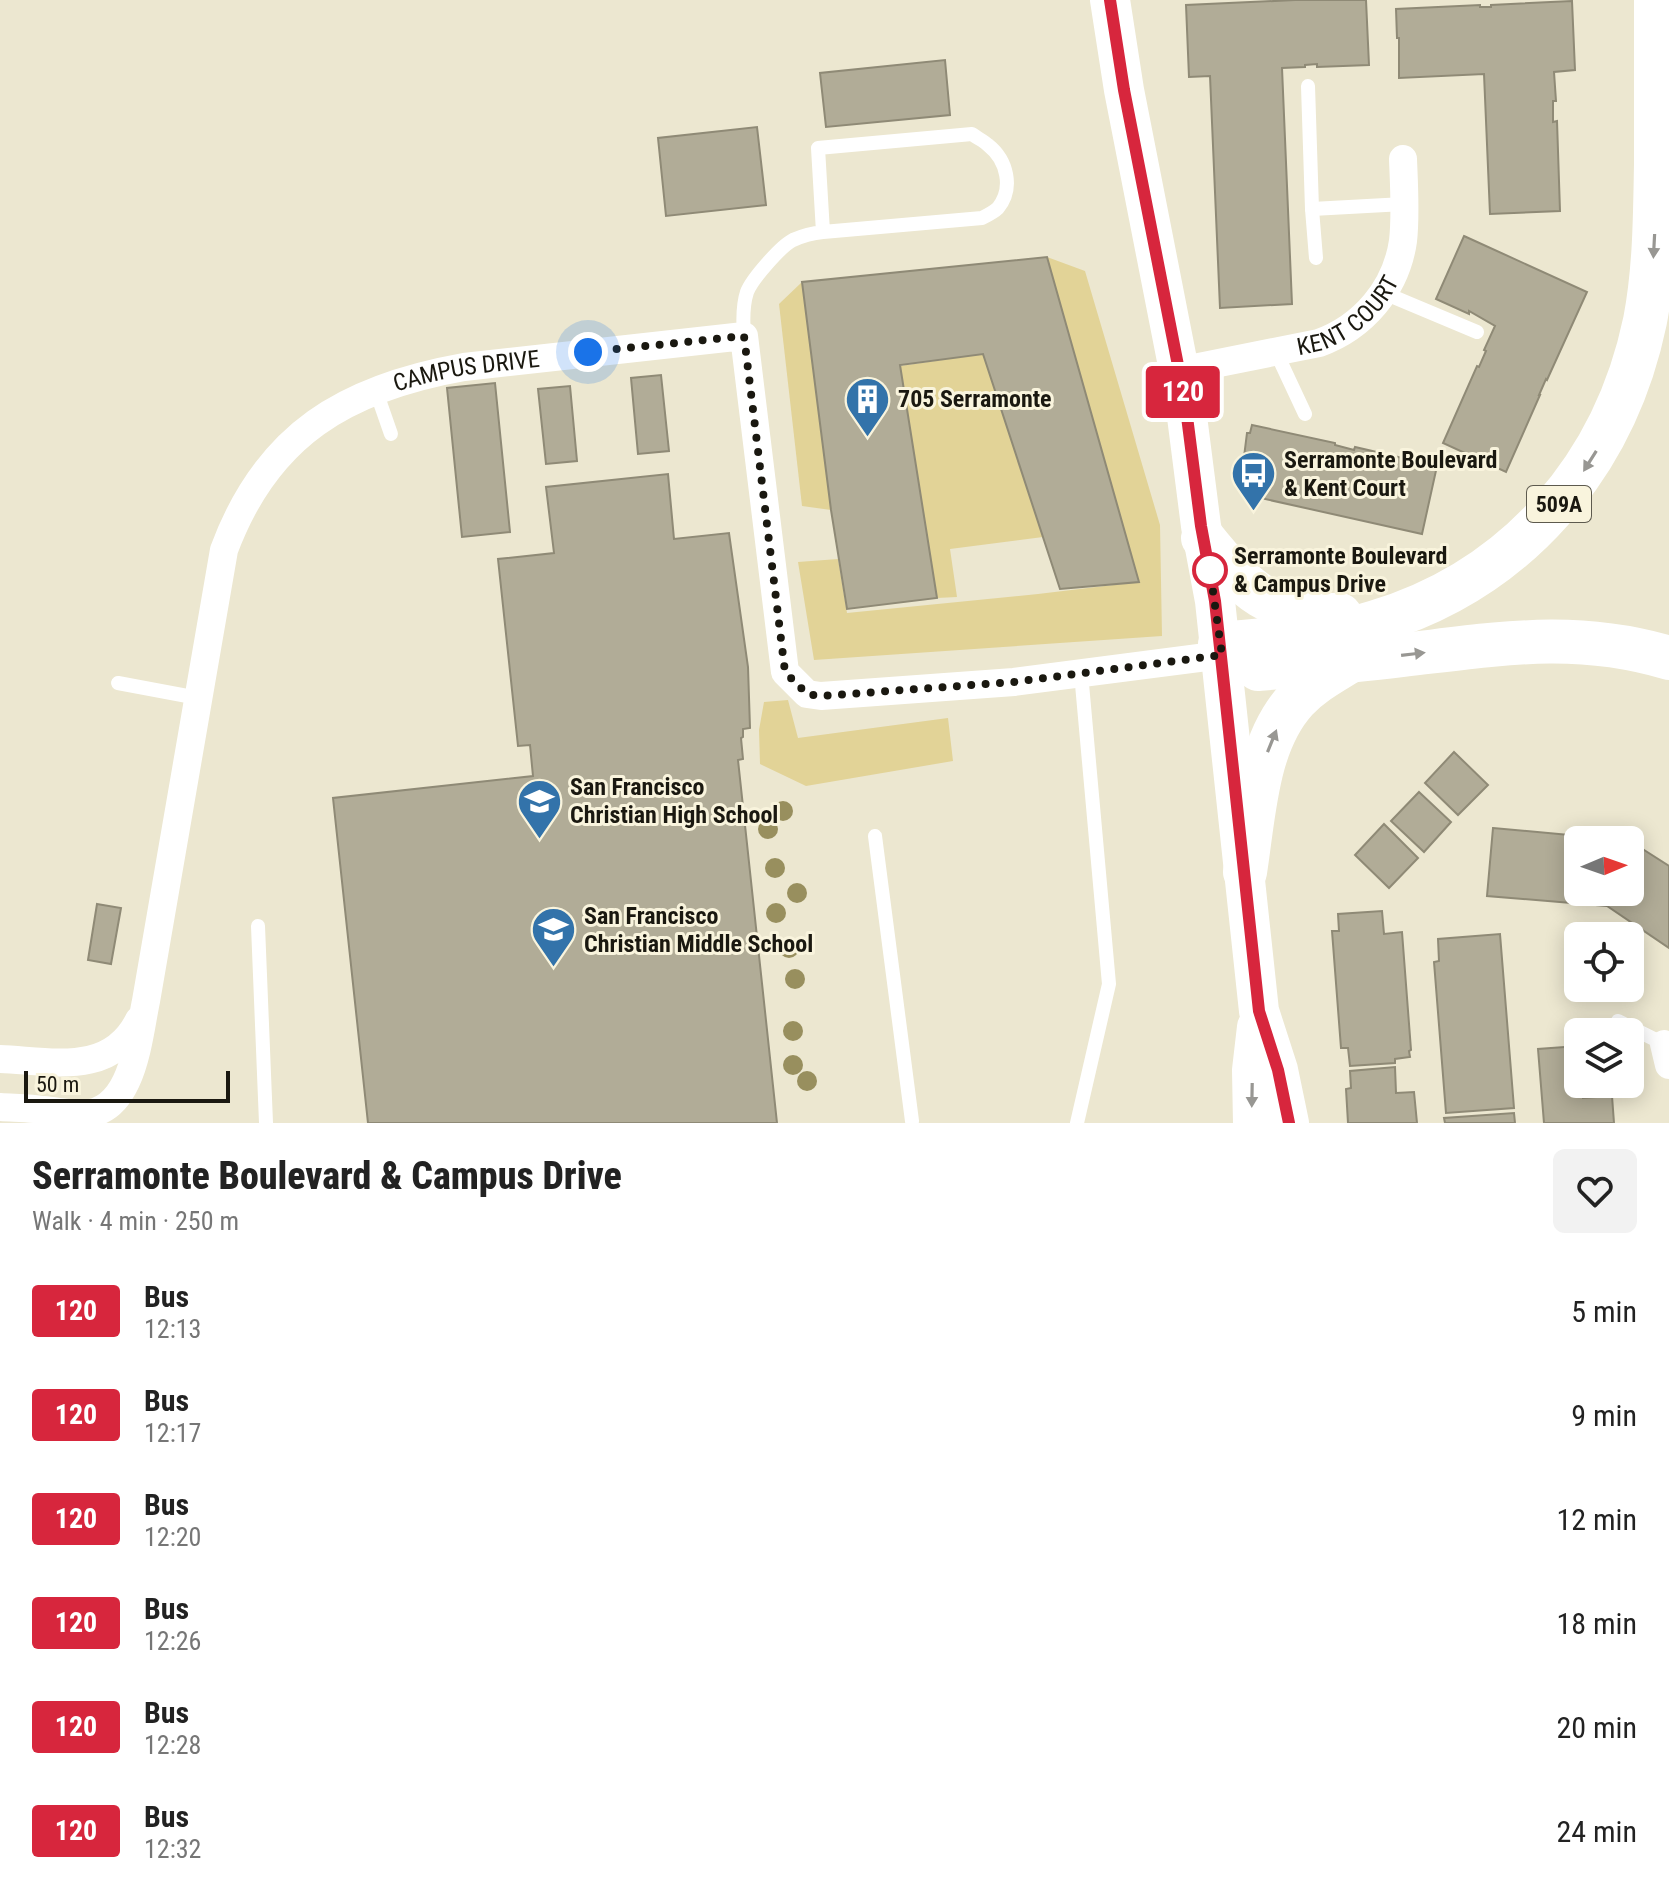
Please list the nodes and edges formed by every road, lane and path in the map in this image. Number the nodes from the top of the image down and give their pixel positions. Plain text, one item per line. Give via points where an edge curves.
1 (1110, 0) edge
2 (1656, 0) edge
3 (1308, 86) dead end
4 (1403, 159) dead end
5 (1404, 204) junction
6 (1312, 209) junction
7 (823, 232) junction
8 (1316, 258) dead end
9 (1384, 293) junction
10 (1477, 332) dead end
11 (744, 336) junction
12 (1276, 352) junction
13 (1179, 371) junction
14 (376, 391) junction
15 (1305, 414) dead end
16 (391, 434) dead end
17 (1203, 538) junction
18 (1458, 586) junction
19 (1222, 657) junction
20 (1669, 658) edge
21 (1348, 662) junction
22 (1081, 673) junction
23 (118, 683) dead end
24 (198, 698) junction
25 (875, 836) dead end
26 (1245, 872) junction
27 (258, 926) dead end
28 (146, 1001) junction
29 (1259, 1011) junction
30 (1644, 1036) edge
31 (1667, 1050) edge
32 (0, 1059) edge
33 (0, 1107) edge
34 (912, 1121) dead end
35 (266, 1123) edge
36 (1077, 1123) edge
37 (1253, 1123) edge
38 (1289, 1123) edge

1 - 13 street
2 -> 18 highway, 509A via 1652,274 1625,391 1589,464 1553,511 1509,552
3 - 6 lane
4 - 5 street, KENT COURT
5 - 6 lane
5 - 9 street, KENT COURT via 1400,258
6 - 8 lane
7 - 7 lane via 982,218 997,210 1006,195 1002,162 972,134 818,148
7 - 11 lane via 790,241 755,280 747,292
9 - 10 lane
9 - 12 street, KENT COURT via 1359,321 1333,338
11 - 14 street, CAMPUS DRIVE via 464,367
11 - 22 street via 785,672 801,690 821,696
12 - 13 street, KENT COURT
12 - 15 lane
13 - 17 street
14 - 16 lane
14 - 24 street, CAMPUS DRIVE via 332,411 293,440 247,500 224,550
17 - 18 highway, 509A via 1253,590 1293,611 1371,612
17 - 19 street
18 - 19 highway, 509A via 1373,623
19 - 21 highway
19 - 22 street
19 - 26 street
21 -> 20 highway via 1552,640 1613,644
26 -> 21 highway via 1263,765 1280,720 1308,688
22 - 36 lane via 1109,984
23 - 24 lane
24 - 28 street, CAMPUS DRIVE
25 - 34 lane
26 - 29 street
27 - 35 lane
28 - 32 street, CAMPUS DRIVE via 130,1036 96,1059
28 - 33 street, CAMPUS DRIVE via 130,1072 112,1103 81,1114
29 -> 37 street
29 - 38 street
30 - 31 lane

